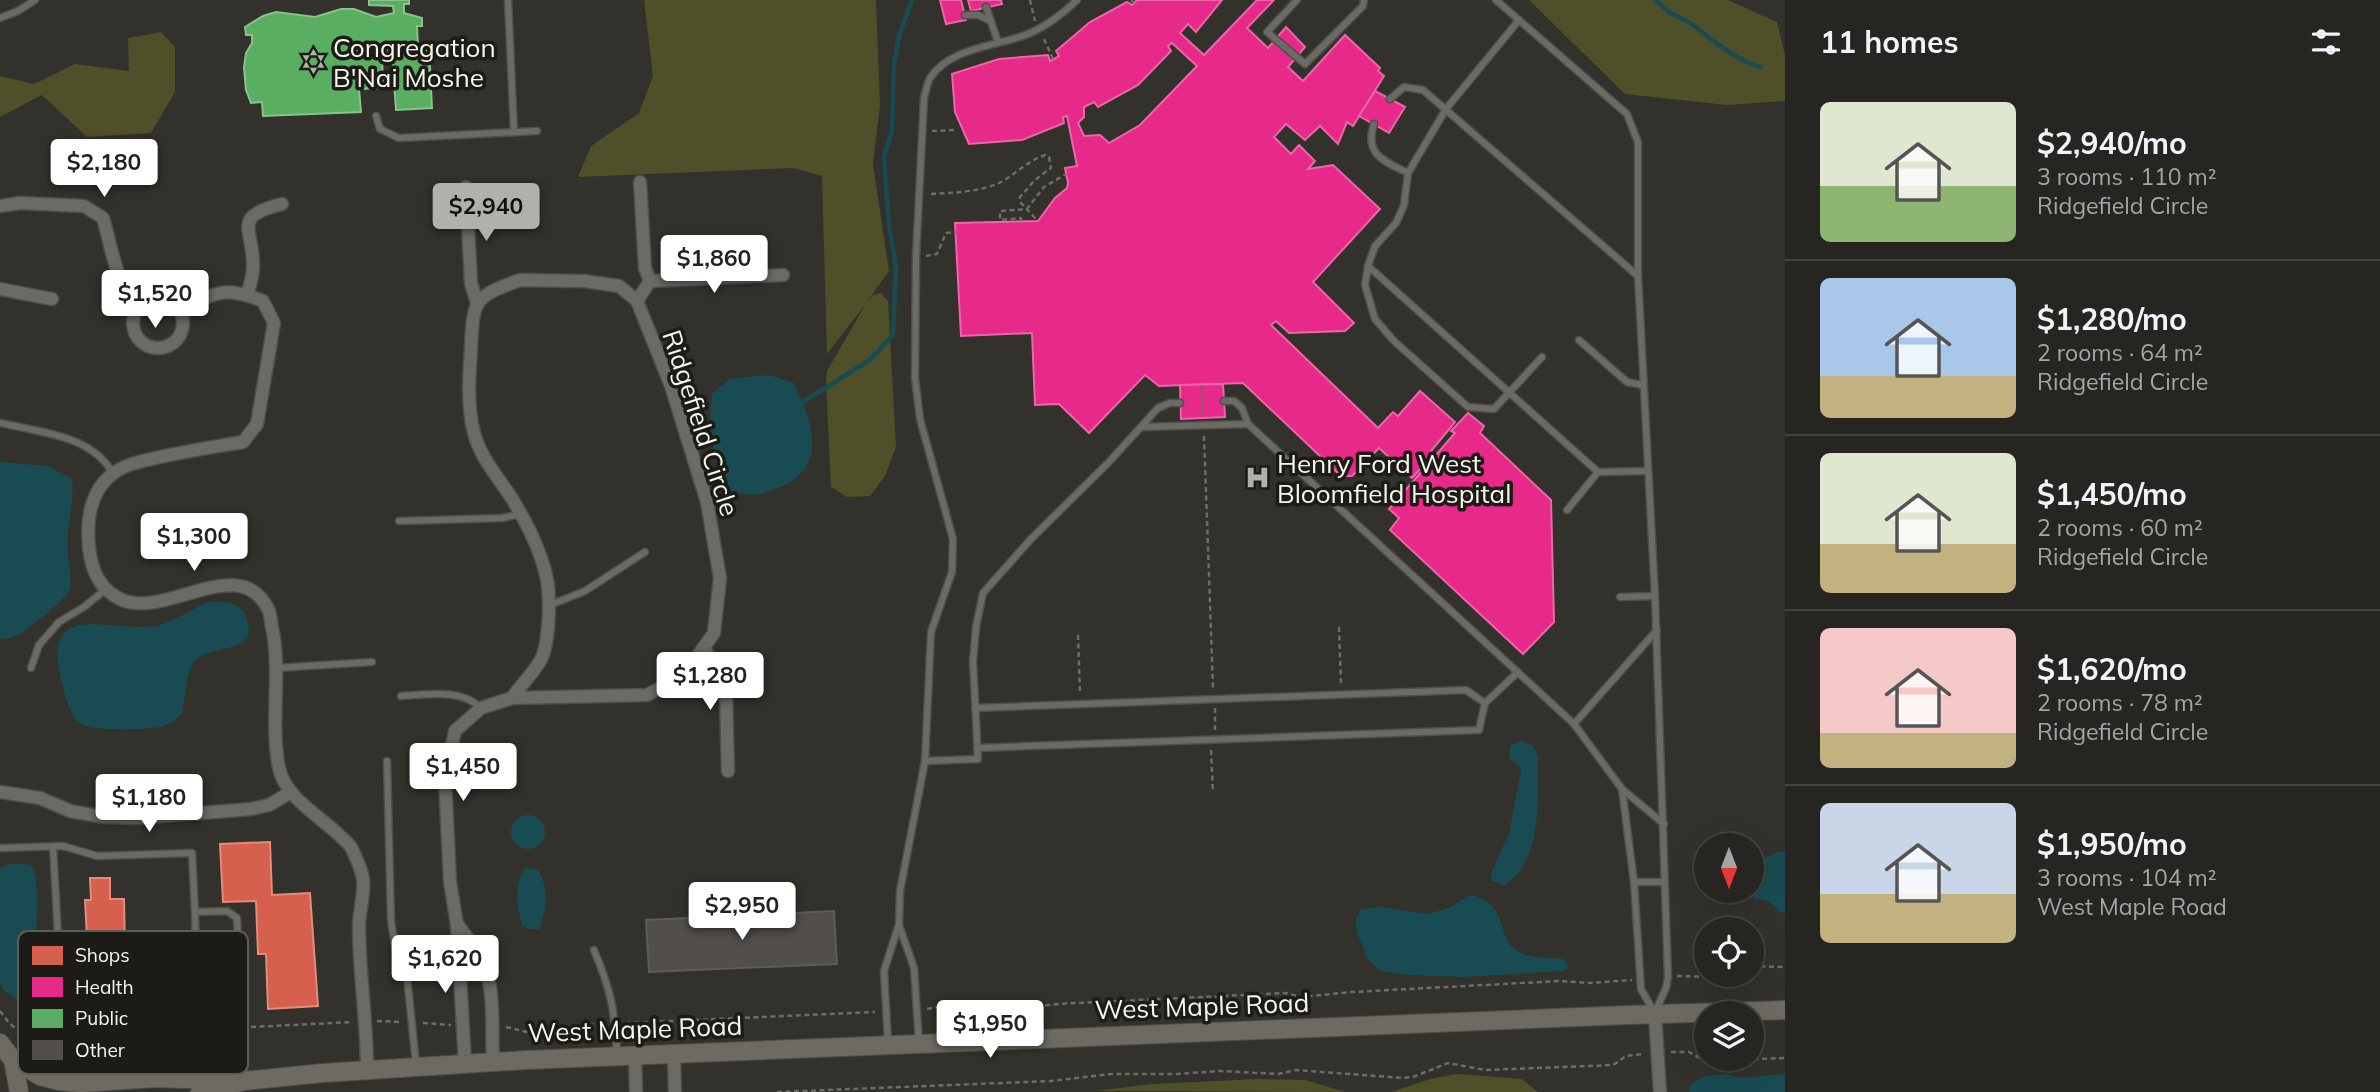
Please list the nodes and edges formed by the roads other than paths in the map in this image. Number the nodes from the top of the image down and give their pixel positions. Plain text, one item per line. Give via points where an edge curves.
1 (35, 0) edge
2 (508, 0) edge
3 (1077, 0) edge
4 (1297, 0) edge
5 (1364, 0) edge
6 (1496, 0) edge
7 (986, 7) dead end
8 (968, 13) dead end
9 (0, 18) edge
10 (1519, 20) junction
11 (990, 21) junction
12 (998, 42) junction
13 (1390, 99) dead end
14 (1447, 109) junction
15 (376, 116) dead end
16 (1374, 124) dead end
17 (537, 131) dead end
18 (514, 132) junction
19 (1408, 173) junction
20 (640, 182) dead end
21 (466, 187) dead end
22 (282, 204) dead end
23 (0, 206) edge
24 (1368, 266) junction
25 (783, 275) dead end
26 (1638, 276) junction
27 (650, 281) junction
28 (0, 289) edge
29 (247, 295) junction
30 (52, 299) dead end
31 (637, 301) junction
32 (477, 303) junction
33 (141, 306) junction
34 (179, 310) junction
35 (1579, 340) dead end
36 (1542, 357) dead end
37 (1643, 385) junction
38 (1510, 392) junction
39 (1224, 401) dead end
40 (1180, 403) dead end
41 (0, 423) edge
42 (1248, 424) junction
43 (1142, 427) junction
44 (1648, 471) junction
45 (1598, 472) junction
46 (113, 474) junction
47 (1567, 510) dead end
48 (521, 514) junction
49 (399, 521) dead end
50 (645, 552) dead end
51 (106, 589) junction
52 (1656, 596) junction
53 (1620, 597) dead end
54 (550, 605) junction
55 (1657, 630) junction
56 (703, 648) junction
57 (372, 663) dead end
58 (31, 668) dead end
59 (276, 668) junction
60 (1518, 671) junction
61 (401, 696) dead end
62 (512, 698) junction
63 (1485, 703) junction
64 (481, 708) junction
65 (975, 708) junction
66 (1574, 724) junction
67 (977, 748) junction
68 (387, 761) dead end
69 (925, 761) junction
70 (729, 771) dead end
71 (1622, 789) junction
72 (0, 792) edge
73 (291, 792) junction
74 (1664, 824) junction
75 (53, 846) junction
76 (0, 848) edge
77 (1634, 882) junction
78 (1665, 882) junction
79 (195, 912) junction
80 (457, 925) junction
81 (899, 925) junction
82 (58, 931) edge
83 (195, 931) edge
84 (238, 931) edge
85 (594, 950) dead end
86 (1785, 1010) edge
87 (1655, 1014) junction
88 (0, 1042) edge
89 (919, 1044) junction
90 (888, 1045) junction
91 (674, 1055) junction
92 (626, 1056) junction
93 (13, 1060) junction
94 (493, 1062) junction
95 (18, 1063) edge
96 (465, 1063) junction
97 (416, 1066) junction
98 (367, 1069) junction
99 (37, 1074) edge
100 (244, 1074) edge
101 (244, 1081) junction
102 (19, 1092) edge
103 (200, 1092) edge
104 (636, 1092) edge
105 (675, 1092) edge
106 (1660, 1092) edge

1 - 9 lane
2 - 18 lane
3 - 12 lane via 1029,34
4 - 5 lane via 1267,32 1304,64
6 - 10 lane
7 - 11 lane
8 - 11 lane
10 - 14 lane
10 - 26 lane via 1627,114 1638,142
11 - 12 lane
12 - 69 lane via 972,49 941,67 930,78 924,98 915,378 920,419 953,539 952,572 931,632
13 - 14 lane via 1404,87 1423,90
14 - 19 lane
14 - 26 lane
15 - 18 lane via 380,129 399,138
16 - 19 lane via 1370,136 1374,152
17 - 18 lane
19 - 24 lane via 1404,205 1396,223 1375,246
20 - 27 street via 645,268
21 - 32 street via 471,282
22 - 29 street via 262,209 248,225 254,266
23 - 33 street via 84,206 103,218 120,278 129,297
24 - 38 lane
24 - 38 lane via 1365,285 1375,319 1468,407 1493,409
25 - 27 street
26 - 37 lane
27 - 31 street
28 - 30 street
29 - 34 street via 221,292
29 - 46 street via 263,300 274,323 257,424 243,442 127,465
31 - 32 street via 619,286 520,280 487,292
31 - 56 street, Ridgefield Circle via 671,386 707,502 720,578 714,633
32 - 48 street via 469,399 474,434
33 - 34 street via 160,298
33 - 34 street via 135,315 135,331 152,347 168,346 180,335 183,319
35 - 37 lane via 1627,382
36 - 38 lane
37 - 44 lane
38 - 45 lane
39 - 42 lane via 1234,401 1242,408
40 - 43 lane via 1158,408
41 - 46 lane via 75,441 107,463
42 - 43 lane
42 - 60 lane
43 - 65 lane via 983,593 973,661
44 - 45 lane
44 - 52 lane
45 - 47 lane
46 - 51 street via 98,489 87,526 91,564
48 - 49 lane
48 - 54 street via 538,551
50 - 54 lane via 585,591
51 - 58 lane via 59,621 39,645
51 - 59 street via 119,599 149,604 203,587 239,585 256,592 269,611
52 - 53 lane
52 - 55 lane
54 - 62 street via 543,656
55 - 66 lane
55 - 74 lane
56 - 62 street, Ridgefield Circle via 684,675 647,695
56 - 70 street via 723,674
57 - 59 lane
59 - 73 street via 279,770
60 - 63 lane
60 - 66 lane
61 - 64 lane via 455,694 471,698
62 - 64 street, Ridgefield Circle
63 - 65 lane via 1466,690
63 - 67 lane via 1479,730
64 - 80 street, Ridgefield Circle via 454,731 445,778 450,883
65 - 67 lane
66 - 71 lane
67 - 69 lane via 978,759
68 - 97 lane via 391,920 396,952 406,967
69 - 81 lane via 900,891
71 - 74 lane
71 - 77 lane
72 - 73 street via 40,798 70,811 140,818 251,809 270,805
73 - 98 street via 351,847 363,879 359,926
74 - 78 lane
75 - 76 lane
75 - 79 lane via 97,856 192,853
75 - 82 lane
77 - 78 lane
77 - 87 lane via 1641,989
78 - 87 lane via 1668,977
79 - 83 lane
79 - 84 lane via 227,911 237,918
80 - 94 street, Ridgefield Circle via 485,969
80 - 96 street, Ridgefield Circle
81 - 89 lane via 914,968
81 - 90 lane via 884,971
85 - 92 lane
86 - 87 main road, West Maple Road
87 - 89 main road, West Maple Road
87 - 106 street
88 - 93 main road
89 - 90 main road, West Maple Road
90 - 91 main road, West Maple Road
91 - 92 main road, West Maple Road
91 - 105 street
92 - 94 main road, West Maple Road
92 - 104 street
93 - 95 main road, West Maple Road
93 - 102 main road
94 - 96 main road, West Maple Road
96 - 97 main road, West Maple Road
97 - 98 main road, West Maple Road
98 - 101 main road, West Maple Road
99 - 101 main road, West Maple Road via 81,1083 153,1078
100 - 101 lane
101 - 103 main road, West Maple Road

